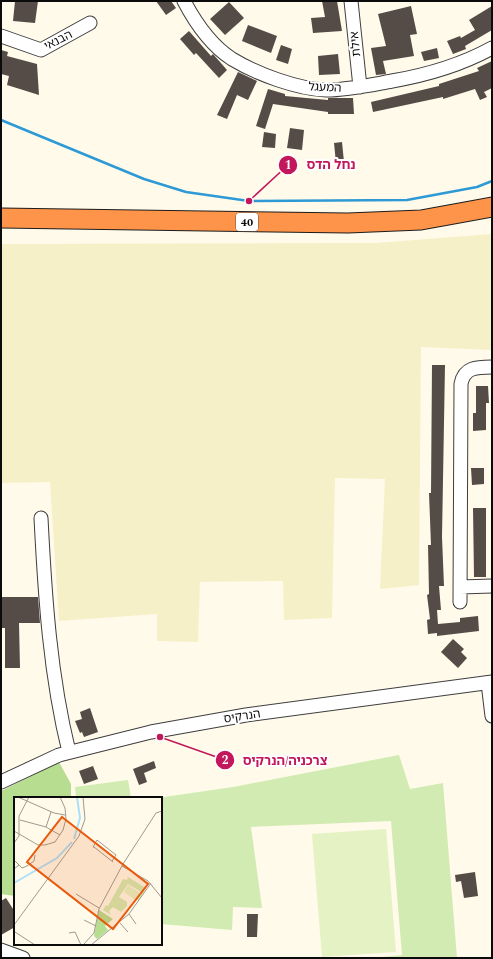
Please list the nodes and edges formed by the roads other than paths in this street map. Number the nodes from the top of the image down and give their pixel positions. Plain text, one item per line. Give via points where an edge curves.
1 (184, 1) edge
2 (351, 1) edge
3 (90, 23) dead end
4 (1, 36) edge
5 (492, 48) edge
6 (360, 87) junction
7 (492, 207) edge
8 (1, 218) edge
9 (492, 218) edge
10 (1, 230) edge
11 (492, 367) edge
12 (41, 518) dead end
13 (492, 586) edge
14 (460, 587) junction
15 (460, 602) dead end
16 (490, 682) edge
17 (492, 716) edge
18 (69, 752) junction
19 (1, 782) edge
20 (1, 950) edge
21 (23, 958) edge

1 - 6 street, המעגל via 210,39 232,58 286,84 325,90
2 - 6 street, אילת
3 - 4 street, הבנאי via 41,50
5 - 6 street, המעגל via 459,64 416,77
7 - 8 highway, 40 via 421,220 348,223
9 - 10 highway, 40 via 457,226 386,230
11 - 14 street via 470,369 462,378 461,384
12 - 18 street via 49,645 58,706
13 - 14 street
14 - 15 street
16 - 17 street
16 - 18 street, הנרקיס via 246,715 151,732
18 - 19 street, הנרקיס
20 - 21 street

